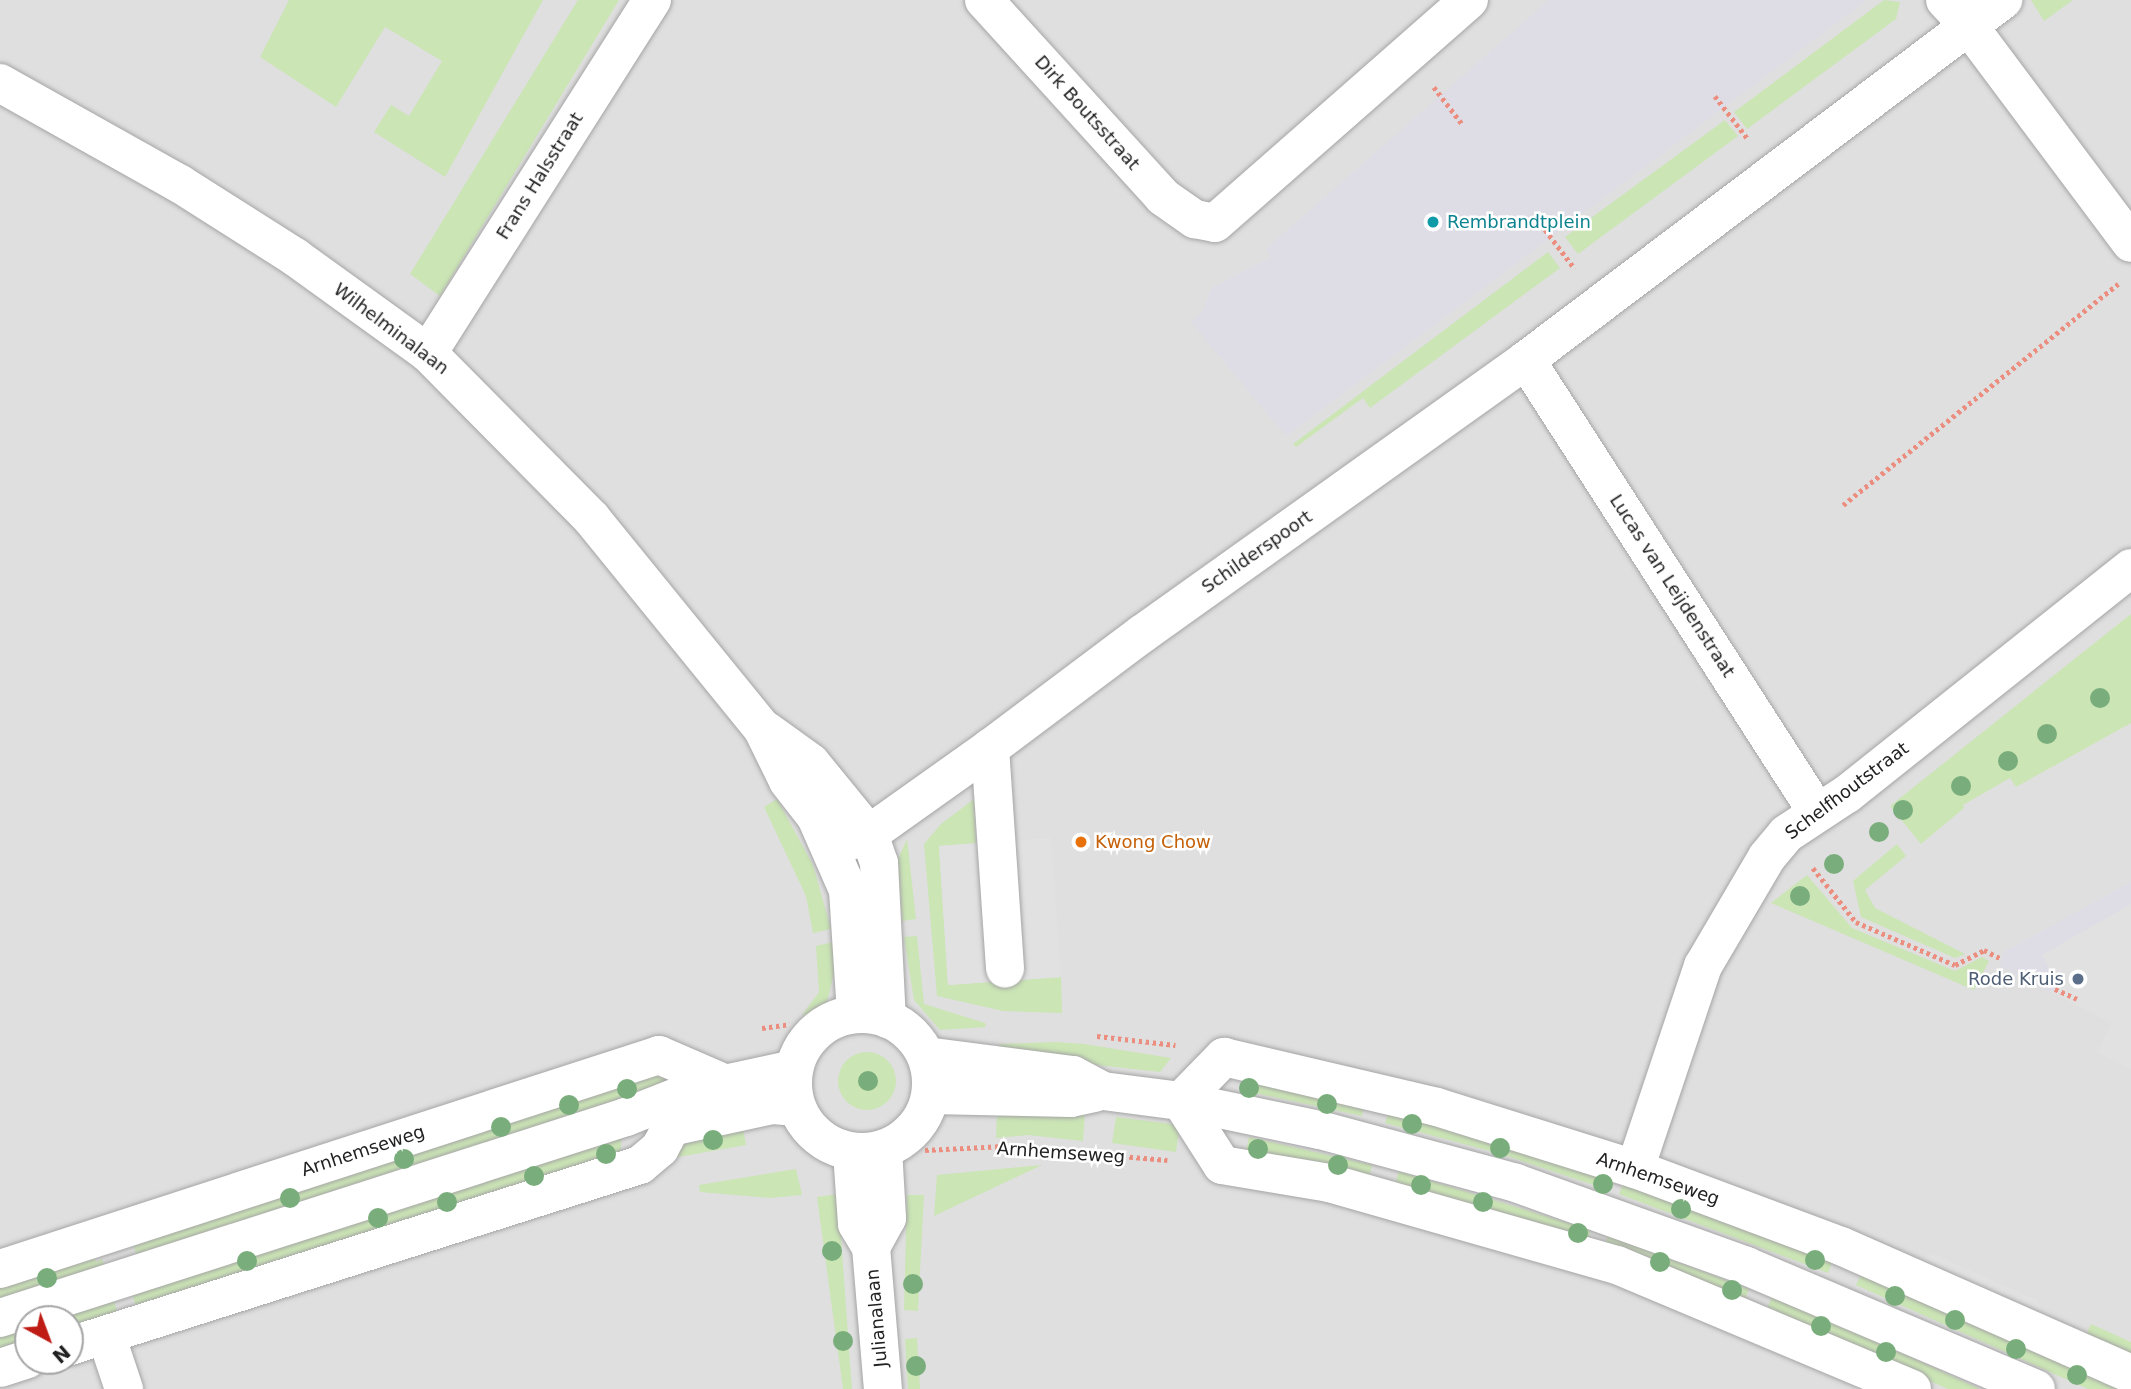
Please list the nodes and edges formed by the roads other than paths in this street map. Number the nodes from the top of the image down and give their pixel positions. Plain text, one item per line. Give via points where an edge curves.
1 (652, 0) edge
2 (984, 0) edge
3 (1469, 0) edge
4 (2003, 0) edge
5 (1957, 12) edge
6 (0, 83) edge
7 (2131, 243) edge
8 (428, 353) junction
9 (1526, 360) junction
10 (2131, 568) edge
11 (762, 728) junction
12 (990, 748) junction
13 (1817, 812) junction
14 (869, 834) junction
15 (831, 848) junction
16 (1005, 968) dead end
17 (872, 1016) junction
18 (926, 1056) junction
19 (794, 1069) junction
20 (724, 1083) junction
21 (1103, 1091) junction
22 (931, 1095) junction
23 (1181, 1101) junction
24 (797, 1107) junction
25 (665, 1116) junction
26 (879, 1147) junction
27 (1634, 1169) junction
28 (0, 1269) edge
29 (0, 1318) edge
30 (106, 1335) junction
31 (84, 1342) edge
32 (2131, 1374) edge
33 (124, 1389) edge
34 (883, 1389) edge
35 (1912, 1389) edge
36 (2036, 1389) edge

1 - 8 street, Frans Halsstraat
2 - 3 street, Dirk Boutsstraat via 1163,197 1195,219 1215,223
4 - 5 street
5 - 7 street
5 - 9 street via 1773,173
6 - 8 street, Wilhelminalaan via 192,192 295,257
8 - 11 street, Wilhelminalaan via 592,519
9 - 12 street, Schilderspoort
9 - 13 street, Lucas van Leijdenstraat
10 - 13 street, Schelfhoutstraat via 1847,794
11 - 14 street, Wilhelminalaan via 811,763
11 - 15 street, Wilhelminalaan via 788,781 816,817
12 - 14 street, Schilderspoort
12 - 16 street
13 - 27 street, Schelfhoutstraat via 1786,834 1745,888 1703,967
14 - 15 street, Schilderspoort
14 - 17 street, Wilhelminalaan via 879,863
15 - 17 street, Wilhelminalaan via 848,890
17 - 18 street via 904,1028
17 - 19 street via 834,1020 814,1033
18 - 21 street via 1073,1075
18 - 22 street
19 - 20 street
19 - 24 street
20 - 25 street
20 - 28 street, Arnhemseweg via 659,1055
21 - 22 street via 1071,1098
21 - 23 street
22 - 26 street via 921,1120
23 - 27 street, Arnhemseweg via 1224,1057 1437,1107
23 - 35 street via 1222,1165 1329,1184 1617,1265
23 - 36 street via 1413,1153 1614,1215 1911,1333
24 - 25 street via 773,1105
24 - 26 street via 819,1137
25 - 29 street
25 - 30 street via 660,1147 640,1165
26 - 34 street, Julianalaan via 887,1218 871,1247
27 - 32 street, Arnhemseweg via 1841,1246
30 - 31 street
30 - 33 street

